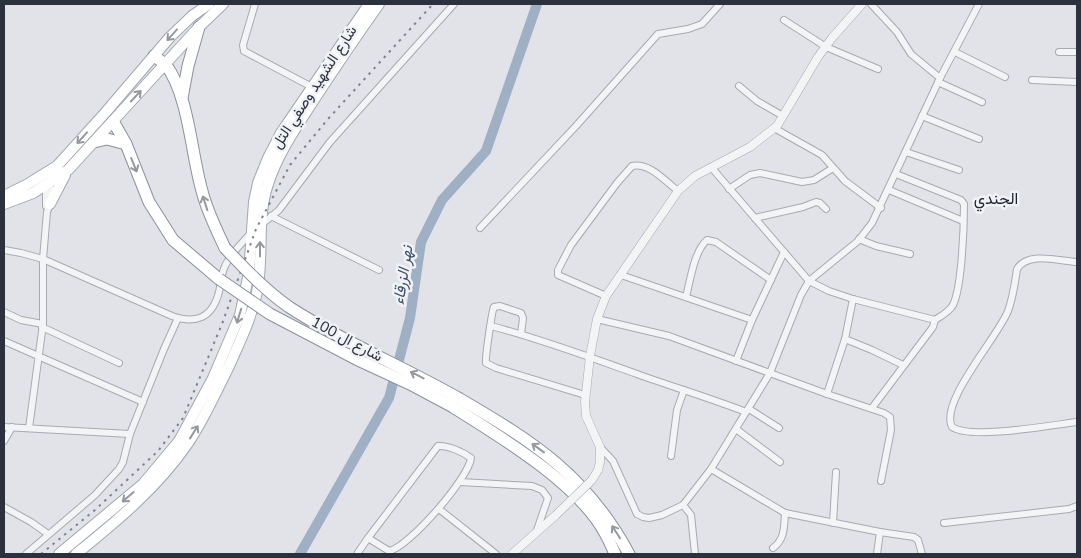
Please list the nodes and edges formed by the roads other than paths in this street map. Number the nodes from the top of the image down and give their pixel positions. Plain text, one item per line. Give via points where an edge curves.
1 (209, 4) edge
2 (223, 4) edge
3 (255, 4) edge
4 (369, 4) edge
5 (379, 4) edge
6 (454, 4) edge
7 (720, 4) edge
8 (862, 4) edge
9 (871, 4) edge
10 (979, 4) edge
11 (784, 20) dead end
12 (199, 26) junction
13 (826, 47) junction
14 (955, 52) junction
15 (1059, 52) dead end
16 (1077, 52) edge
17 (154, 56) junction
18 (165, 64) junction
19 (878, 69) dead end
20 (1005, 77) dead end
21 (939, 80) junction
22 (1032, 80) dead end
23 (1077, 82) edge
24 (739, 86) dead end
25 (312, 88) junction
26 (182, 100) junction
27 (982, 102) dead end
28 (783, 116) junction
29 (922, 116) junction
30 (109, 117) junction
31 (774, 128) junction
32 (979, 139) dead end
33 (94, 142) junction
34 (126, 144) junction
35 (906, 152) junction
36 (711, 167) junction
37 (834, 168) junction
38 (68, 170) junction
39 (958, 170) dead end
40 (45, 173) junction
41 (896, 174) junction
42 (48, 184) junction
43 (729, 188) junction
44 (889, 190) junction
45 (678, 191) junction
46 (33, 193) junction
47 (4, 196) edge
48 (4, 204) edge
49 (47, 207) junction
50 (880, 208) junction
51 (826, 209) dead end
52 (271, 216) junction
53 (755, 218) junction
54 (963, 221) junction
55 (261, 226) junction
56 (480, 228) dead end
57 (252, 232) junction
58 (859, 239) junction
59 (4, 250) edge
60 (784, 252) junction
61 (910, 254) dead end
62 (43, 259) junction
63 (1077, 262) edge
64 (379, 270) dead end
65 (622, 275) junction
66 (771, 280) junction
67 (809, 280) junction
68 (606, 296) junction
69 (686, 297) junction
70 (853, 298) junction
71 (4, 312) edge
72 (178, 318) junction
73 (597, 319) junction
74 (752, 320) junction
75 (935, 320) junction
76 (42, 326) junction
77 (491, 326) junction
78 (521, 334) junction
79 (845, 339) junction
80 (4, 341) edge
81 (38, 355) junction
82 (590, 356) junction
83 (736, 361) junction
84 (120, 364) dead end
85 (904, 365) junction
86 (770, 373) junction
87 (684, 390) junction
88 (827, 394) junction
89 (585, 395) junction
90 (143, 402) junction
91 (457, 403) junction
92 (872, 408) junction
93 (748, 410) junction
94 (1077, 422) edge
95 (4, 427) edge
96 (12, 427) junction
97 (29, 428) junction
98 (779, 428) dead end
99 (736, 429) junction
100 (130, 434) junction
101 (4, 440) edge
102 (600, 447) junction
103 (671, 456) dead end
104 (780, 462) dead end
105 (712, 469) junction
106 (836, 472) dead end
107 (882, 481) dead end
108 (460, 482) junction
109 (683, 505) junction
110 (1077, 506) edge
111 (4, 507) edge
112 (439, 509) junction
113 (785, 513) junction
114 (833, 523) junction
115 (944, 523) dead end
116 (880, 532) junction
117 (48, 534) junction
118 (536, 534) junction
119 (368, 538) junction
120 (773, 548) dead end
121 (26, 554) edge
122 (59, 554) edge
123 (76, 554) edge
124 (357, 554) edge
125 (496, 554) edge
126 (512, 554) edge
127 (615, 554) edge
128 (629, 554) edge
129 (695, 554) edge
130 (877, 554) edge
131 (922, 554) edge

1 -> 17 main road via 181,26
2 - 12 main road
3 - 25 street via 244,50
4 - 25 main road, شارع الشهيد وصفي التل
5 - 55 main road, شارع الشهيد وصفي التل via 289,139 268,184
6 - 52 street via 330,142 279,210
7 - 56 street via 702,24 658,34
8 - 13 street
9 - 21 street via 897,32 911,54
10 - 14 street
11 - 13 street
12 - 18 main road
12 - 26 highway
13 - 19 street
13 - 28 street
14 - 20 street
14 - 21 street
15 - 16 street
17 - 18 highway, شارع ال 100
17 - 30 main road
18 - 26 highway, شارع ال 100
30 -> 18 main road
21 - 27 street
21 - 29 street
22 - 23 street
24 - 28 street
25 - 57 main road, شارع الشهيد وصفي التل via 268,158 258,183
91 -> 26 highway, شارع ال 100, bridge via 288,306 256,281 225,248 201,190
28 - 31 street
29 - 32 street
29 - 35 street
30 - 33 main road
30 - 34 highway, شارع ال 100
30 -> 40 main road
31 - 36 street via 750,147
31 - 37 street via 822,155
33 - 34 highway via 107,139
33 - 38 main road
34 -> 91 highway, شارع ال 100, bridge via 149,202 173,240 219,279 270,314 356,359
35 - 39 street
35 - 41 street
36 - 43 street
36 - 45 street
37 - 43 street via 814,180 802,182 754,173
37 - 50 street via 845,181
38 - 42 main road
38 - 49 main road
40 - 42 street
40 - 47 main road
41 - 44 street
41 - 54 street via 961,200 964,204
42 - 46 main road
42 - 49 street
43 - 53 street
44 - 50 street
44 - 54 street
45 - 65 street
45 - 68 street via 650,169 632,166 570,245 558,274
46 - 48 main road
46 - 49 main road via 42,198
49 - 62 street
50 - 58 street
51 - 53 street via 816,202
52 - 55 street
52 - 64 street
53 - 60 street
54 - 75 street via 955,299 949,310
55 - 57 street
123 -> 55 main road, شارع الشهيد وصفي التل via 146,493 198,427 249,322 260,271
57 - 72 street via 224,268 212,309 202,318
57 -> 122 main road, شارع الشهيد وصفي التل via 249,272 240,315 213,378 179,441 143,484
58 - 61 street
58 - 67 street
59 - 62 street
60 - 66 street
60 - 67 street
62 - 72 street
62 - 76 street
63 - 94 street via 1039,258 1020,265 1009,310 959,390 949,420 956,430 981,432
65 - 68 street
65 - 69 street
66 - 69 street via 716,242 707,240 697,258
66 - 74 street
67 - 70 street via 829,291
67 - 86 street
68 - 73 street
69 - 74 street
70 - 75 street
70 - 79 street
71 - 76 street
72 - 90 street
73 - 82 street
73 - 83 street via 669,336
74 - 83 street
75 - 85 street
76 - 81 street
76 - 84 street
77 - 78 street
77 - 78 street via 493,308 500,306 521,313
77 - 89 street via 486,363
78 - 82 street
79 - 85 street
79 - 88 street
80 - 81 street
81 - 90 street
81 - 97 street
82 - 87 street
82 - 89 street
83 - 86 street
85 - 92 street
86 - 88 street
86 - 93 street
87 - 93 street
87 - 103 street
88 - 92 street
89 - 102 street via 586,416
90 - 100 street
91 - 127 highway, شارع ال 100 via 567,488 593,516
128 -> 91 highway, شارع ال 100 via 601,510 576,480 548,455 517,433
92 - 107 street via 884,412 892,422
93 - 98 street
93 - 99 street
95 - 96 street
96 - 97 street
96 - 101 street
97 - 100 street
99 - 104 street
99 - 105 street
100 - 117 street via 119,469
102 - 109 street via 613,461 637,514 649,518
102 - 118 street, bridge via 600,462 592,480
105 - 109 street
105 - 113 street
106 - 114 street
108 - 112 street
108 - 118 street via 539,488 548,498
108 - 119 street via 471,458 438,446
109 - 129 street via 691,515
110 - 115 street via 1069,510
111 - 117 street
112 - 119 street via 392,551
112 - 125 street
113 - 114 street
113 - 120 street via 783,535
114 - 116 street
116 - 130 street
116 - 131 street via 914,536
117 - 121 street
118 - 126 street
119 - 124 street

